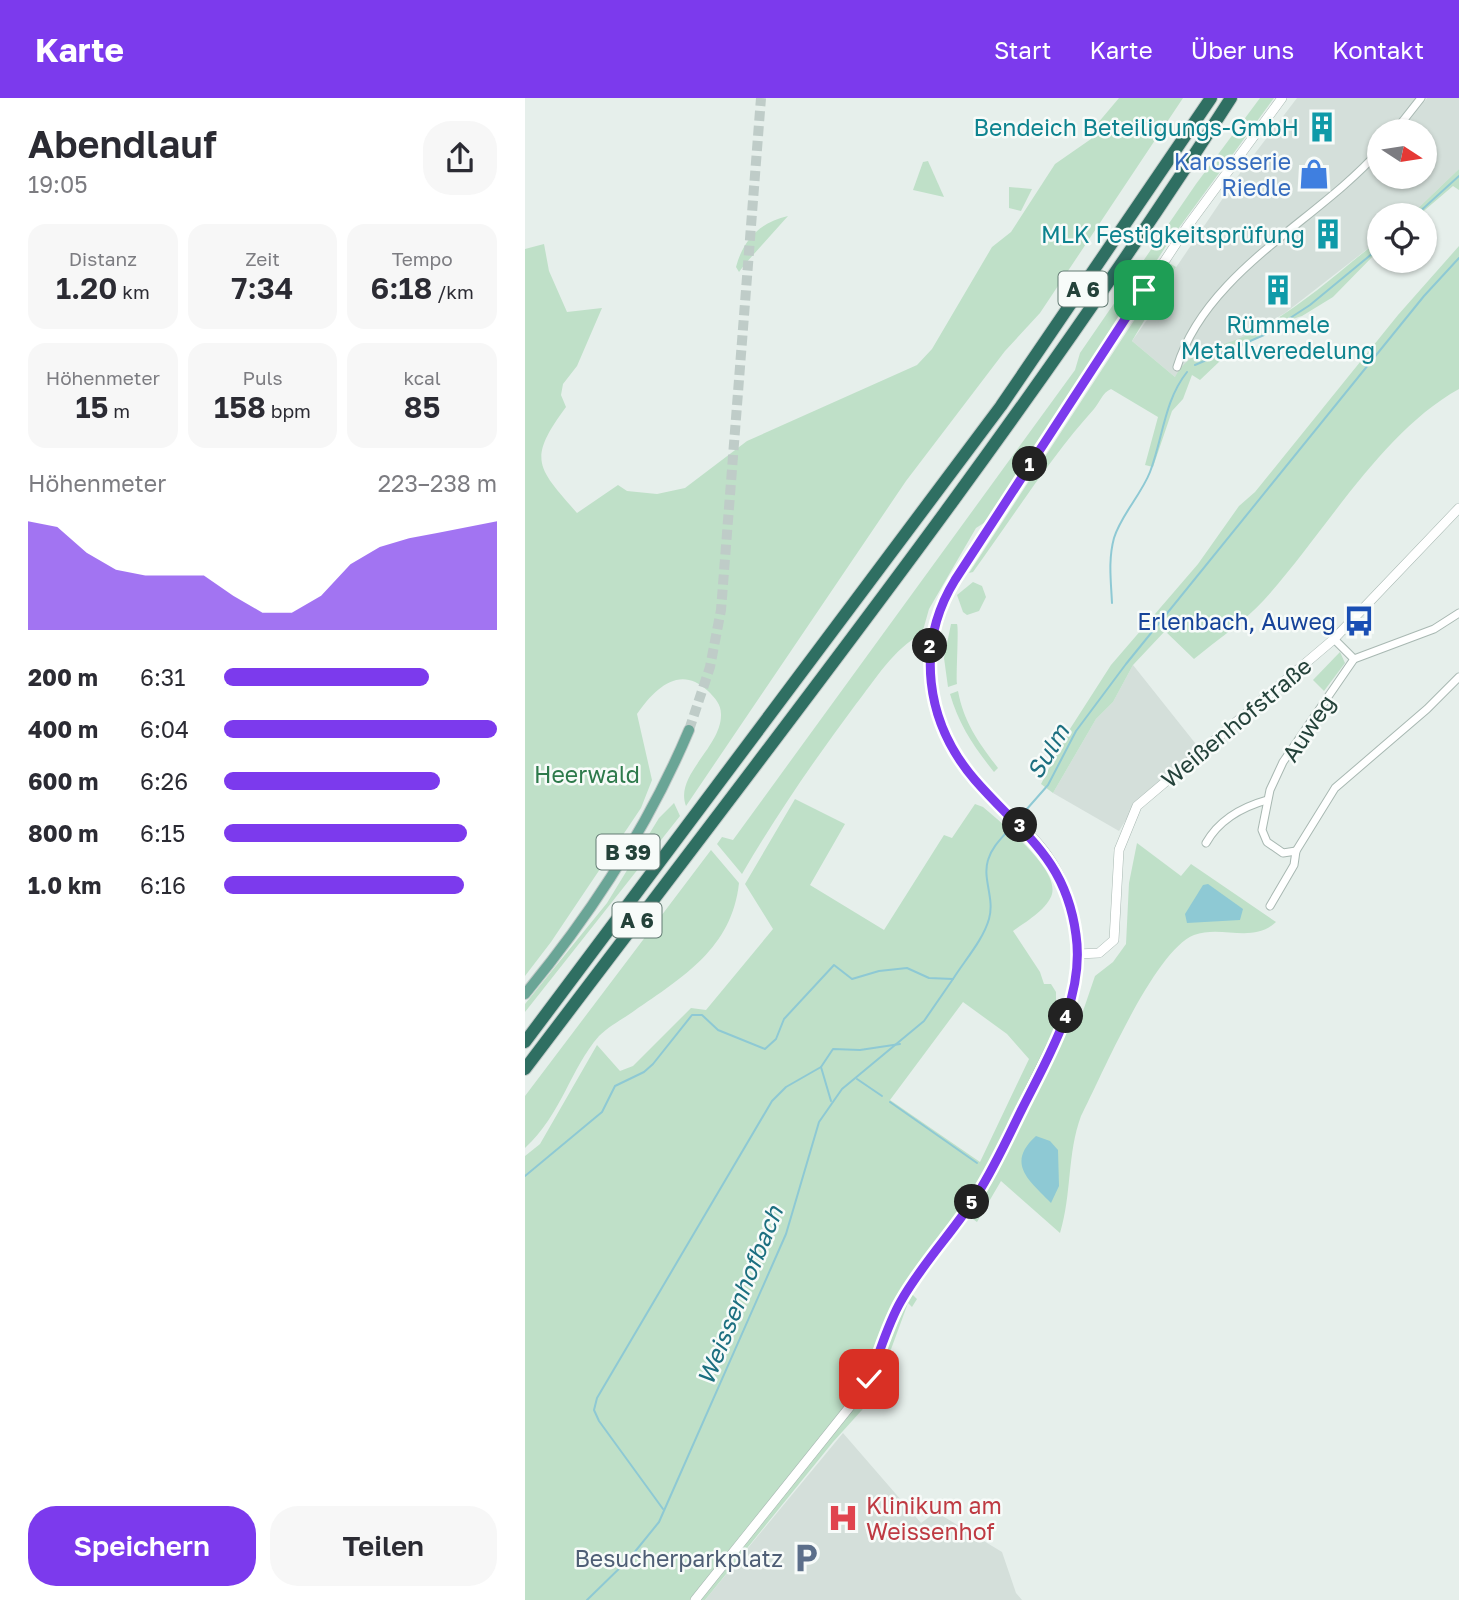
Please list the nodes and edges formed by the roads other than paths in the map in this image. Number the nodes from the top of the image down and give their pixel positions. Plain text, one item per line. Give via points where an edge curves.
1 (1212, 98) edge
2 (1231, 98) edge
3 (1282, 98) edge
4 (1421, 98) edge
5 (1404, 119) edge
6 (1367, 163) edge
7 (1177, 367) dead end
8 (1459, 509) edge
9 (1459, 613) edge
10 (1334, 639) junction
11 (1354, 659) junction
12 (1459, 677) edge
13 (689, 730) tunnel mouth
14 (1267, 800) junction
15 (1206, 843) dead end
16 (1296, 851) junction
17 (1270, 906) dead end
18 (1078, 954) junction
19 (567, 984) junction
20 (525, 994) edge
21 (525, 1028) edge
22 (525, 1042) edge
23 (525, 1069) edge
24 (695, 1600) edge

1 - 19 highway, A 6 via 1001,406
2 - 23 highway, A 6 via 1009,422
3 - 18 street via 1144,290 940,609 929,659 931,690 946,739 965,768 1047,856 1072,908
4 - 5 street
6 - 7 street via 1229,284 1191,338
8 - 10 street, Weißenhofstraße
9 - 11 street via 1434,629
10 - 11 street
10 - 18 street, Weißenhofstraße via 1137,806 1119,850 1114,940 1099,953
11 - 14 street, Auweg via 1283,762
12 - 16 street via 1345,778
13 - 20 main road, B 39 via 634,842 576,929
14 - 15 street via 1237,812
14 - 16 street, Auweg via 1262,830 1267,842 1283,853
16 - 17 street via 1294,865
18 - 24 street via 1068,1010 1026,1101 978,1194 901,1300 860,1394
19 - 21 highway, A 6
19 - 22 highway

